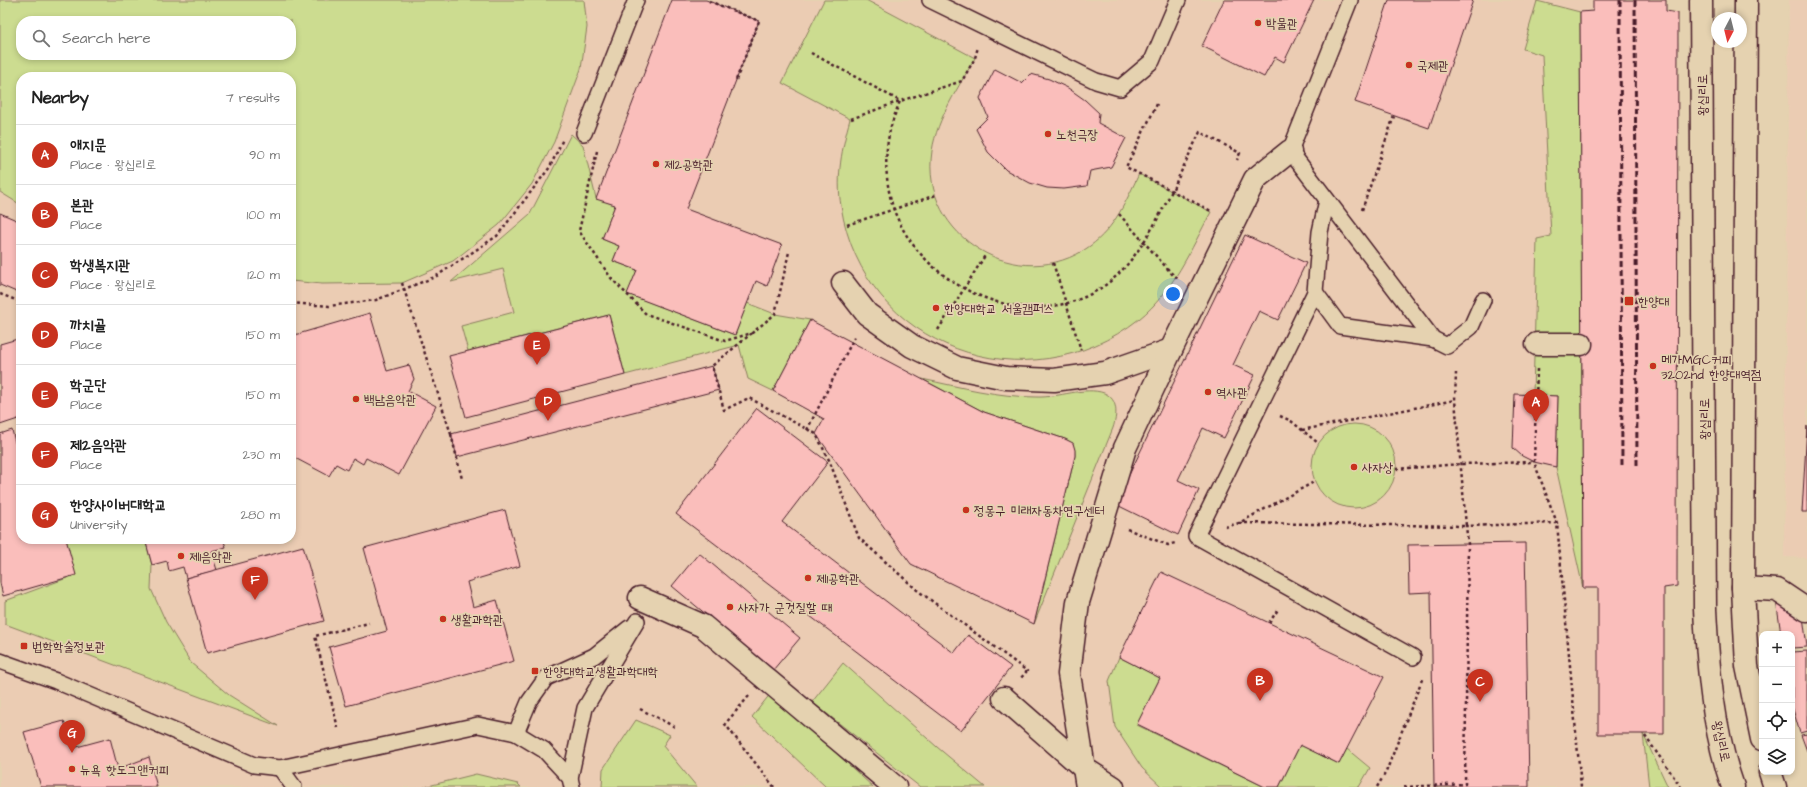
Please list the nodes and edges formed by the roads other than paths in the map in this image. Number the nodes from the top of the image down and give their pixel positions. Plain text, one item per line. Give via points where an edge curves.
1 (636, 0) edge
2 (930, 0) edge
3 (1178, 0) edge
4 (1350, 0) edge
5 (1702, 0) edge
6 (1746, 0) edge
7 (584, 133) dead end
8 (1290, 151) junction
9 (1327, 200) junction
10 (843, 283) dead end
11 (1315, 292) junction
12 (1483, 300) dead end
13 (1433, 339) junction
14 (1537, 344) road end
15 (1581, 344) dead end
16 (1171, 350) junction
17 (1743, 588) junction
18 (640, 598) dead end
19 (1807, 610) edge
20 (1413, 657) road end
21 (0, 661) edge
22 (1004, 698) road end
23 (1759, 724) edge
24 (516, 733) junction
25 (280, 768) junction
26 (1771, 775) edge
27 (1086, 778) edge
28 (571, 782) edge
29 (294, 787) edge
30 (895, 787) edge
31 (1113, 787) edge
32 (1733, 787) edge
33 (1775, 787) edge

1 - 7 lane
2 - 3 lane via 1096,81 1120,88 1152,60
4 - 8 lane
5 - 32 street, 왕십리로 via 1705,609 1712,695
6 - 17 street
8 - 9 lane
8 - 16 street via 1255,179
9 - 11 lane via 1320,232
9 - 13 lane
10 - 16 street via 867,314 912,346 957,368 1006,378 1054,380 1105,373
11 - 13 lane via 1340,326
11 - 20 lane via 1196,536
12 - 13 lane via 1471,327 1447,346
14 - 15 street
16 - 27 street via 1125,448 1078,602 1069,674
17 - 19 street via 1777,590
17 - 23 street via 1747,666
18 - 30 street via 703,626
21 - 25 lane via 56,681 254,765
22 - 27 street
24 - 25 lane via 478,725
24 - 28 lane via 544,750
24 - 28 lane via 529,702 546,678 594,656 637,621 585,708
25 - 29 lane
26 - 33 street
27 - 31 street

